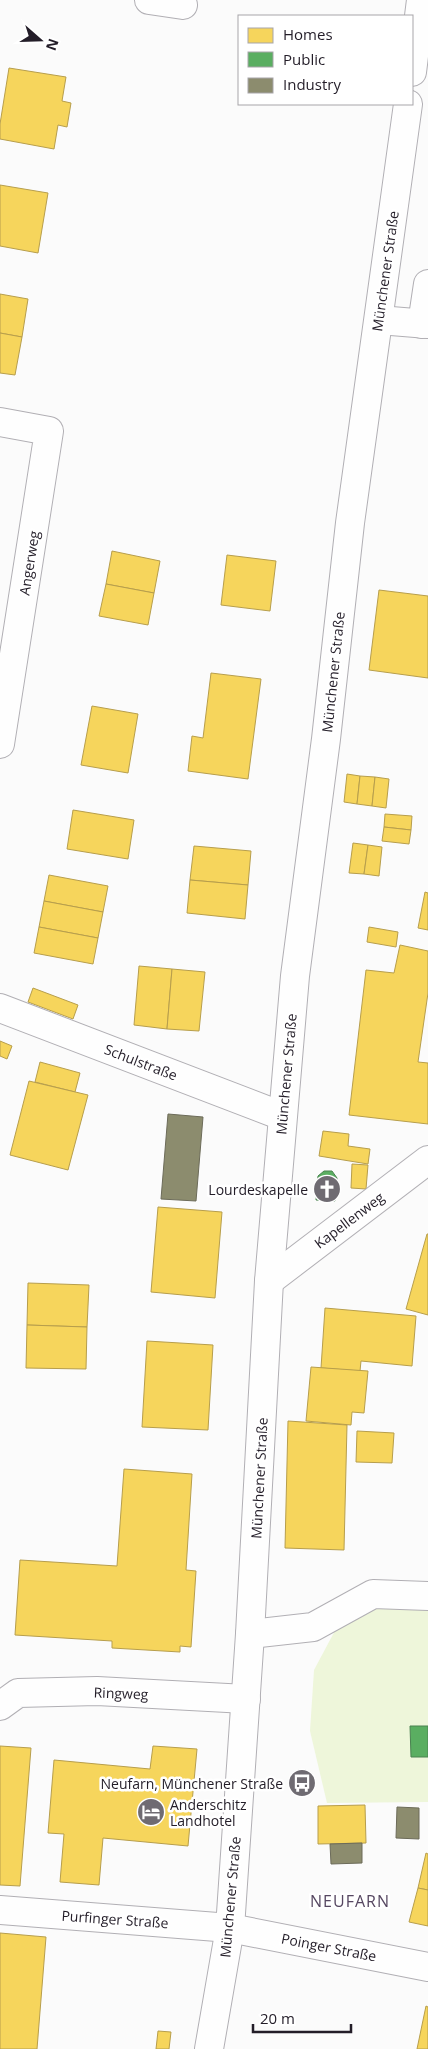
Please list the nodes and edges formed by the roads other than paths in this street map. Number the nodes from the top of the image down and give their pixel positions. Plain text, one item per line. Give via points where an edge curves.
1 (149, 0) edge
2 (421, 0) edge
3 (182, 5) dead end
4 (413, 64) edge
5 (408, 105) edge
6 (428, 284) edge
7 (379, 320) junction
8 (425, 324) edge
9 (0, 422) edge
10 (0, 744) edge
11 (0, 1008) edge
12 (282, 1116) junction
13 (428, 1160) edge
14 (269, 1281) junction
15 (428, 1596) edge
16 (250, 1634) junction
17 (246, 1699) junction
18 (0, 1706) edge
19 (0, 1910) edge
20 (230, 1928) junction
21 (428, 1967) edge
22 (210, 2049) edge

1 - 3 street
2 - 4 street
5 - 7 street, Münchener Straße
6 - 8 street
7 - 8 street
7 - 12 street, Münchener Straße via 350,523 295,976
9 - 10 street, Angerweg via 49,431
11 - 12 street, Schulstraße
12 - 14 street, Münchener Straße
13 - 14 street, Kapellenweg
14 - 16 street, Münchener Straße
15 - 16 street via 373,1594 313,1627
16 - 17 street, Münchener Straße
17 - 18 street, Ringweg via 97,1691 18,1694
17 - 20 street, Münchener Straße
19 - 20 street, Purfinger Straße
20 - 21 street, Poinger Straße
20 - 22 street, Münchener Straße

